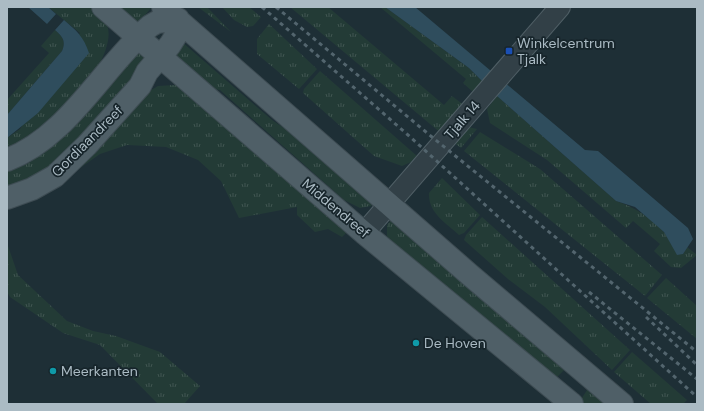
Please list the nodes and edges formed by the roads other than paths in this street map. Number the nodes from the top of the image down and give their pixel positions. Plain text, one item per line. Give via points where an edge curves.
1 (560, 7) edge
2 (105, 9) edge
3 (170, 13) edge
4 (138, 37) junction
5 (160, 57) junction
6 (111, 67) junction
7 (191, 84) junction
8 (140, 86) junction
9 (7, 160) edge
10 (7, 198) edge
11 (390, 204) junction
12 (364, 233) junction
13 (572, 404) edge
14 (622, 404) edge

1 - 11 street, Tjalk 14
2 - 4 main road, Middendreef
2 - 6 main road via 113,23
3 - 4 main road
3 - 5 main road, Gordiaandreef via 175,37
3 - 11 main road
4 - 5 main road, Middendreef
4 - 6 main road
5 - 7 main road, Middendreef
5 - 8 main road, Gordiaandreef via 147,72
6 - 9 main road via 57,128 26,153
7 - 8 main road via 168,78
7 - 12 main road, Middendreef
8 - 10 main road, Gordiaandreef via 87,145 54,176 32,189
11 - 12 street, Tjalk 14
11 - 14 main road
12 - 13 main road, Middendreef

